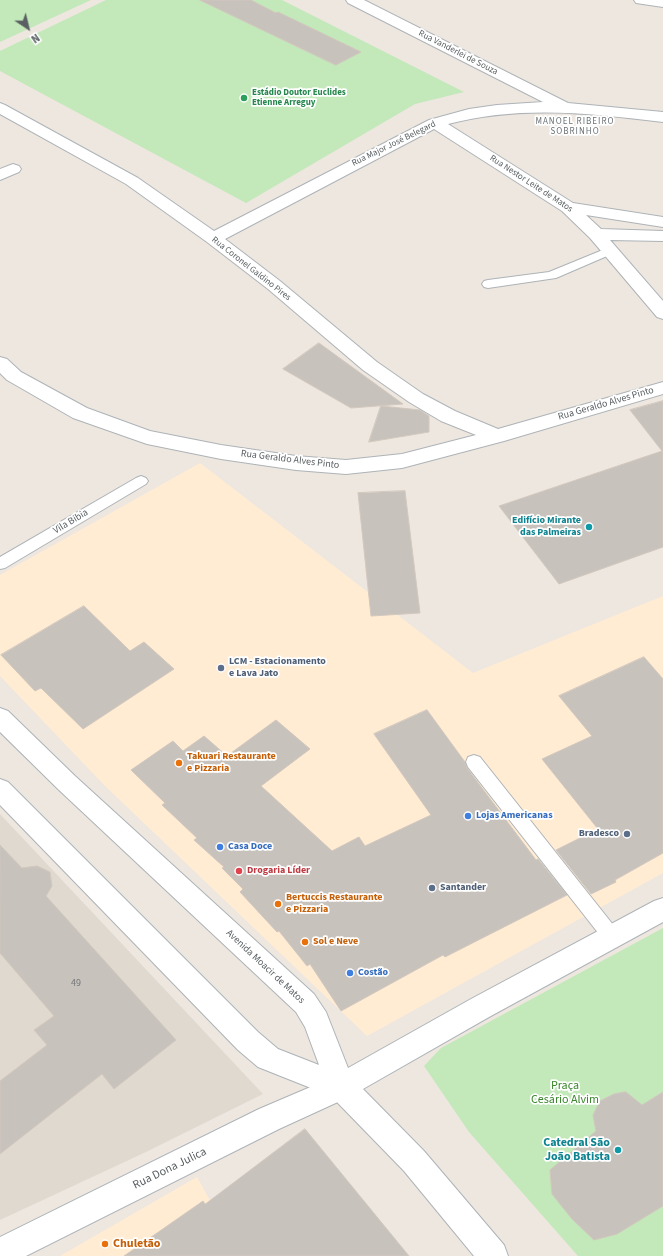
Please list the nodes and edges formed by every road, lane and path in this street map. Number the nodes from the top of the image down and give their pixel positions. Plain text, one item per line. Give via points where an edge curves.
1 (353, 0) edge
2 (642, 0) edge
3 (663, 3) edge
4 (563, 107) junction
5 (0, 108) edge
6 (663, 117) edge
7 (435, 123) junction
8 (568, 207) junction
9 (663, 222) edge
10 (596, 234) junction
11 (663, 236) edge
12 (213, 238) junction
13 (610, 251) junction
14 (488, 284) dead end
15 (663, 313) edge
16 (0, 362) edge
17 (663, 388) edge
18 (497, 436) junction
19 (141, 481) dead end
20 (0, 564) edge
21 (0, 717) edge
22 (474, 762) dead end
23 (0, 789) edge
24 (663, 909) edge
25 (612, 937) junction
26 (342, 1088) junction
27 (0, 1253) edge
28 (493, 1256) edge

1 - 4 street, Rua Vanderlei de Souza
2 - 3 street
4 - 6 street, Rua Major José Belegard
4 - 7 street, Rua Major José Belegard via 515,108 474,113
5 - 12 street, Rua Coronel Galdino Pires via 132,182
7 - 8 street, Rua Nestor Leite de Matos
7 - 12 street, Rua Major José Belegard
8 - 9 street
8 - 10 street, Rua Nestor Leite de Matos
10 - 11 street
10 - 13 street, Rua Nestor Leite de Matos
12 - 18 street, Rua Coronel Galdino Pires via 274,285 370,366 416,398 448,416
13 - 14 lane via 552,275
13 - 15 street, Rua Nestor Leite de Matos
16 - 18 street, Rua Geraldo Alves Pinto via 14,376 80,413 147,437 221,452 346,467 402,461
17 - 18 street, Rua Geraldo Alves Pinto
19 - 20 lane, Vila Bibia
21 - 26 street, Avenida Moacir de Matos via 67,783 305,1003 316,1021
22 - 25 lane
23 - 26 street via 248,1041 268,1058
24 - 25 street
25 - 26 street via 480,1008
26 - 27 street, Rua Dona Julica via 269,1119
26 - 28 street via 414,1161

